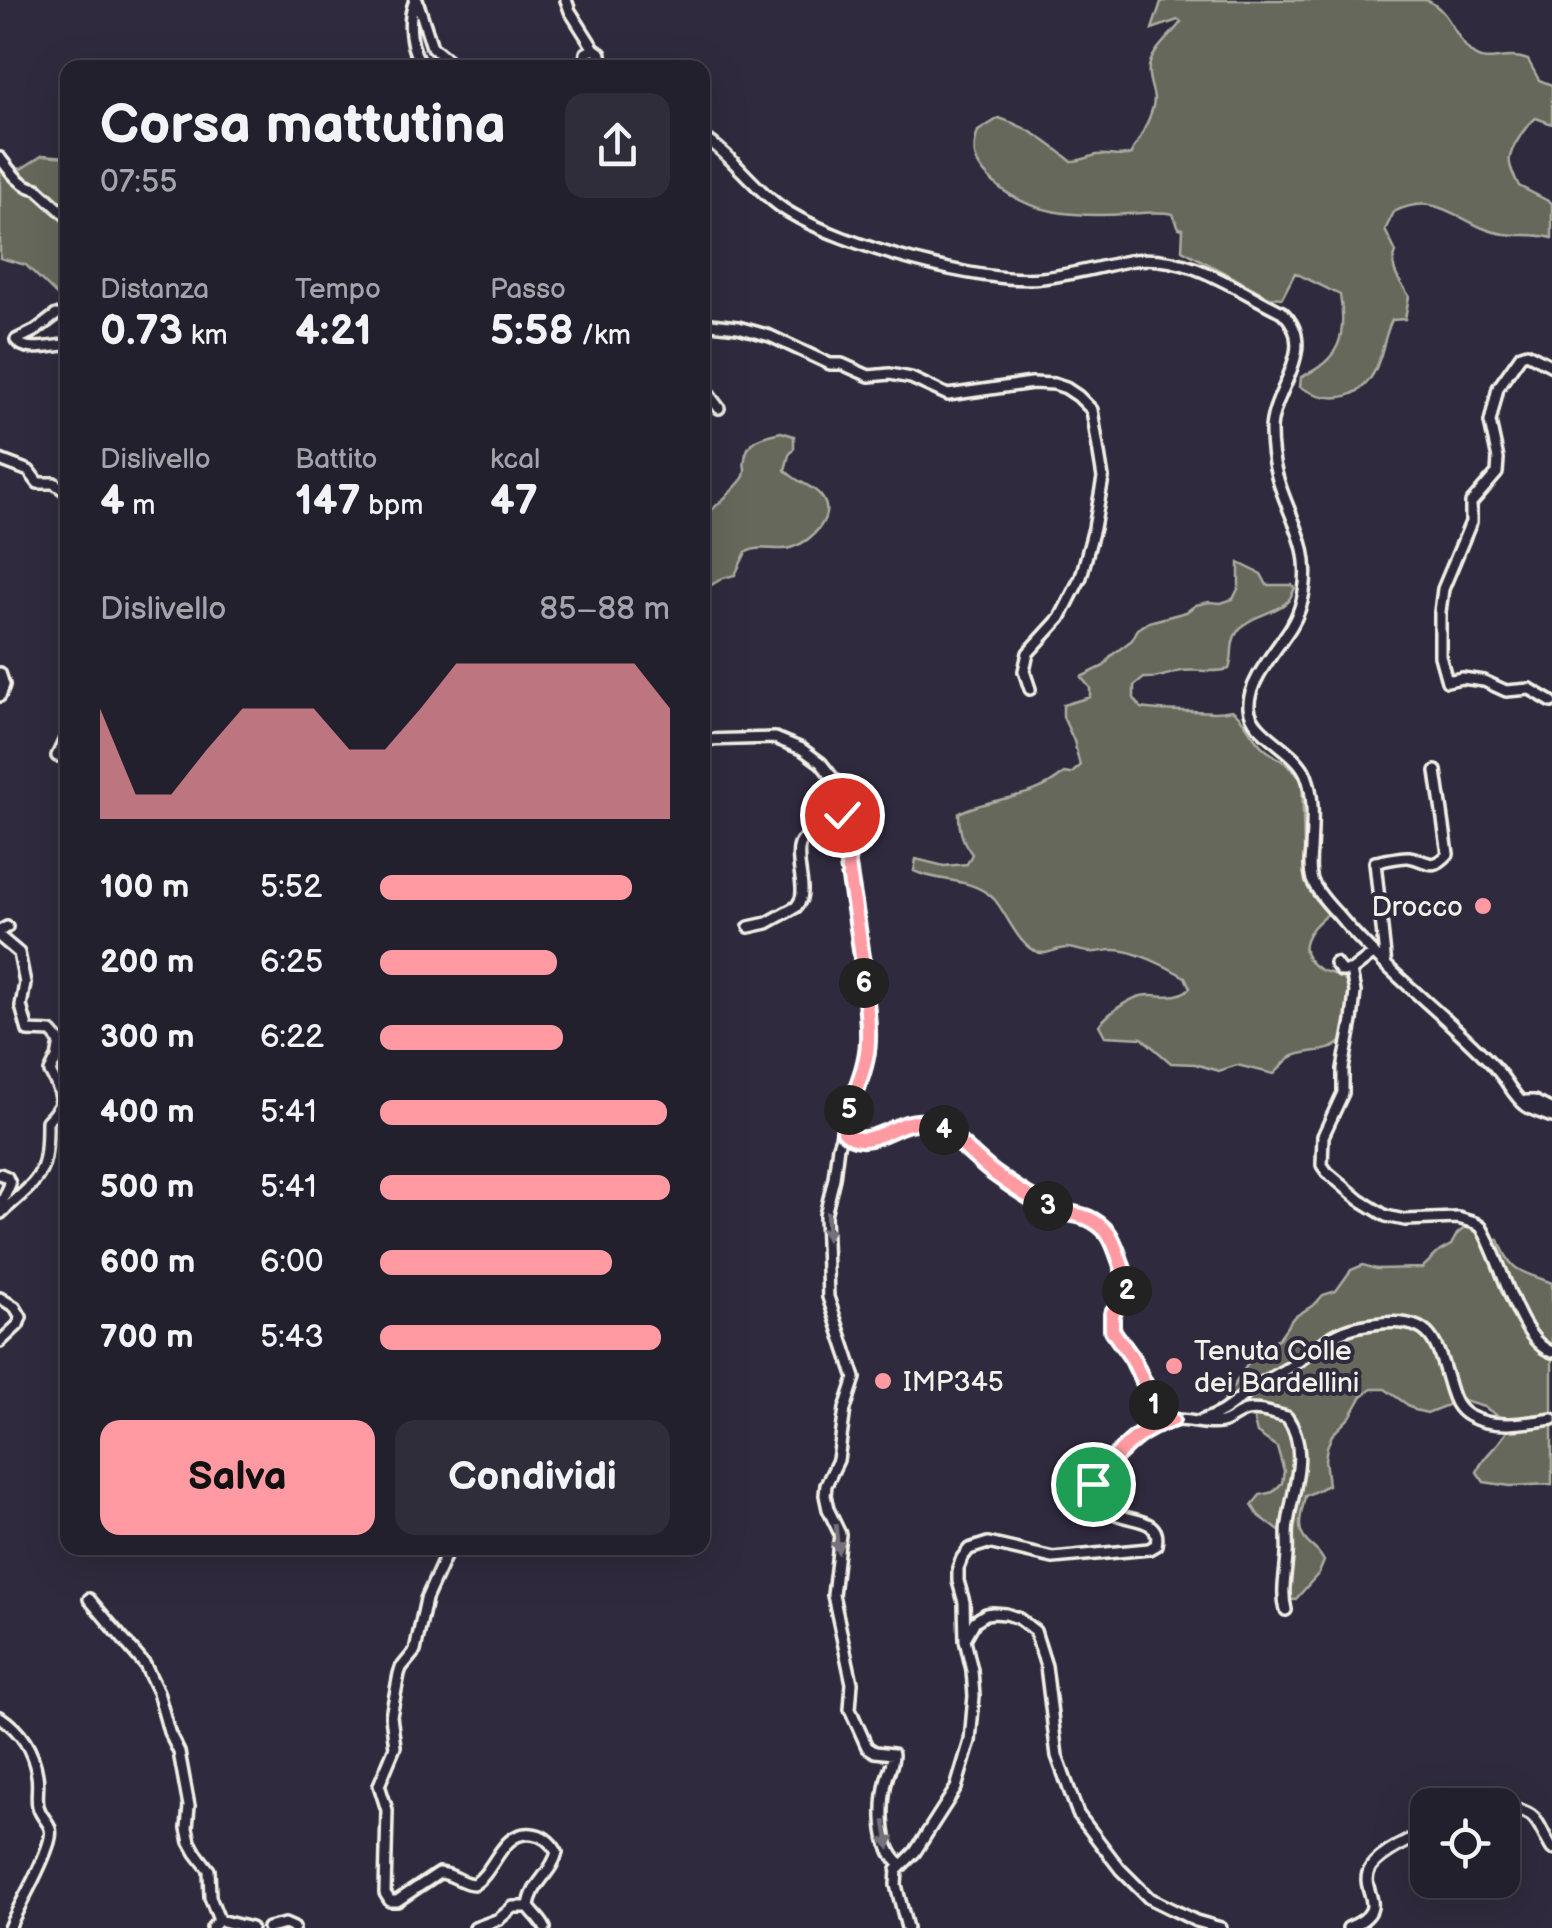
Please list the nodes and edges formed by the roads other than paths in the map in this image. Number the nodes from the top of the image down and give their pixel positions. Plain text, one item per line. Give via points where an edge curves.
1 (416, 0) edge
2 (566, 0) edge
3 (594, 49) junction
4 (418, 60) edge
5 (447, 60) edge
6 (585, 60) edge
7 (601, 60) edge
8 (710, 141) edge
9 (0, 158) edge
10 (60, 210) edge
11 (56, 316) dead end
12 (710, 325) edge
13 (60, 346) edge
14 (1552, 366) edge
15 (710, 396) edge
16 (719, 408) dead end
17 (0, 460) edge
18 (60, 487) edge
19 (0, 673) edge
20 (1030, 689) dead end
21 (0, 696) edge
22 (1552, 702) edge
23 (710, 740) edge
24 (60, 751) edge
25 (58, 756) dead end
26 (1436, 771) dead end
27 (842, 815) junction
28 (749, 927) dead end
29 (2, 931) edge
30 (1373, 954) junction
31 (1335, 963) dead end
32 (1386, 966) junction
33 (1351, 971) junction
34 (60, 1042) edge
35 (60, 1042) edge
36 (60, 1094) edge
37 (60, 1107) edge
38 (1552, 1113) edge
39 (844, 1131) junction
40 (0, 1174) edge
41 (0, 1214) edge
42 (0, 1298) edge
43 (0, 1342) edge
44 (1552, 1352) edge
45 (1552, 1419) edge
46 (1172, 1420) junction
47 (1194, 1422) junction
48 (446, 1555) edge
49 (88, 1599) dead end
50 (1286, 1610) dead end
51 (965, 1640) junction
52 (0, 1717) edge
53 (1520, 1809) edge
54 (1410, 1840) edge
55 (1552, 1849) edge
56 (900, 1864) junction
57 (529, 1907) junction
58 (216, 1924) edge
59 (8, 1928) edge
60 (251, 1928) edge
61 (268, 1928) edge
62 (294, 1928) edge
63 (474, 1928) edge
64 (545, 1928) edge
65 (907, 1928) edge
66 (1221, 1928) edge
67 (1348, 1928) edge

1 - 4 street via 411,15
1 - 5 street via 432,48
2 - 3 street
3 - 6 street
3 - 7 street
8 - 30 street via 791,214 898,255 1004,278 1165,260 1195,266 1289,319 1297,341 1294,364 1274,408 1271,440 1277,478 1302,537 1304,590 1249,706 1305,773 1314,884
9 - 10 street
11 - 13 street via 16,340 25,348
12 - 20 street via 770,336 830,364 869,376 911,378 948,395 1054,384 1092,410 1103,478 1094,528 1082,578 1060,618 1028,653
14 - 22 street via 1527,352 1498,388 1490,422 1497,473 1472,503 1440,612 1446,681 1530,689
15 - 16 street
17 - 18 street via 29,471 38,483
19 - 21 street
23 - 27 street via 776,738 802,748 843,790
24 - 25 street
26 - 32 street via 1448,854 1433,864 1409,857 1375,862
27 - 28 street via 829,838 802,841 802,898 796,907
27 - 39 street via 868,1012 868,1045
29 - 34 street via 19,953 28,1031 51,1032
30 - 32 street
30 - 33 street
31 - 33 street
32 - 38 street via 1482,1054 1524,1104 1534,1101
33 - 44 street via 1344,1094 1324,1136 1322,1164 1386,1216 1476,1222 1534,1340
35 - 36 street via 50,1072
37 - 41 street via 47,1121 41,1174
39 - 46 street via 873,1138 900,1124 926,1122 1040,1203 1085,1215 1106,1231 1128,1290 1112,1314 1112,1330 1157,1410
39 -> 56 street via 824,1215 828,1297 855,1378 825,1495 841,1540 833,1595 850,1667 850,1709 867,1747 893,1754 884,1818 887,1843
40 - 41 street via 10,1184
42 - 43 street via 21,1317
45 - 47 street via 1472,1418 1454,1400 1431,1334 1404,1324 1372,1324 1336,1333 1220,1415
46 - 47 street
46 - 51 street via 1136,1436 1096,1476 1090,1493 1118,1515 1154,1528 1156,1545 1054,1558 988,1543 969,1549 958,1568
47 - 50 street via 1224,1423 1249,1410 1287,1417 1294,1428 1300,1452 1287,1526
48 - 57 street via 426,1599 415,1651 401,1668 391,1716 395,1747 379,1785 387,1810 386,1896 397,1901 446,1873 478,1883 503,1847 531,1834 558,1852 534,1885
49 - 58 street via 145,1665 158,1692 180,1752 186,1828 209,1870
51 - 56 street via 974,1696 970,1741 950,1800
51 - 66 street via 986,1614 1006,1614 1035,1631 1057,1756 1078,1814 1149,1898
52 - 59 street via 27,1743 38,1775 38,1804 50,1827 42,1861
53 - 55 street via 1539,1822
54 - 67 street via 1371,1867 1372,1907
56 - 65 street via 895,1877
57 - 63 street via 513,1907
57 - 64 street
58 - 60 street
61 - 62 street

